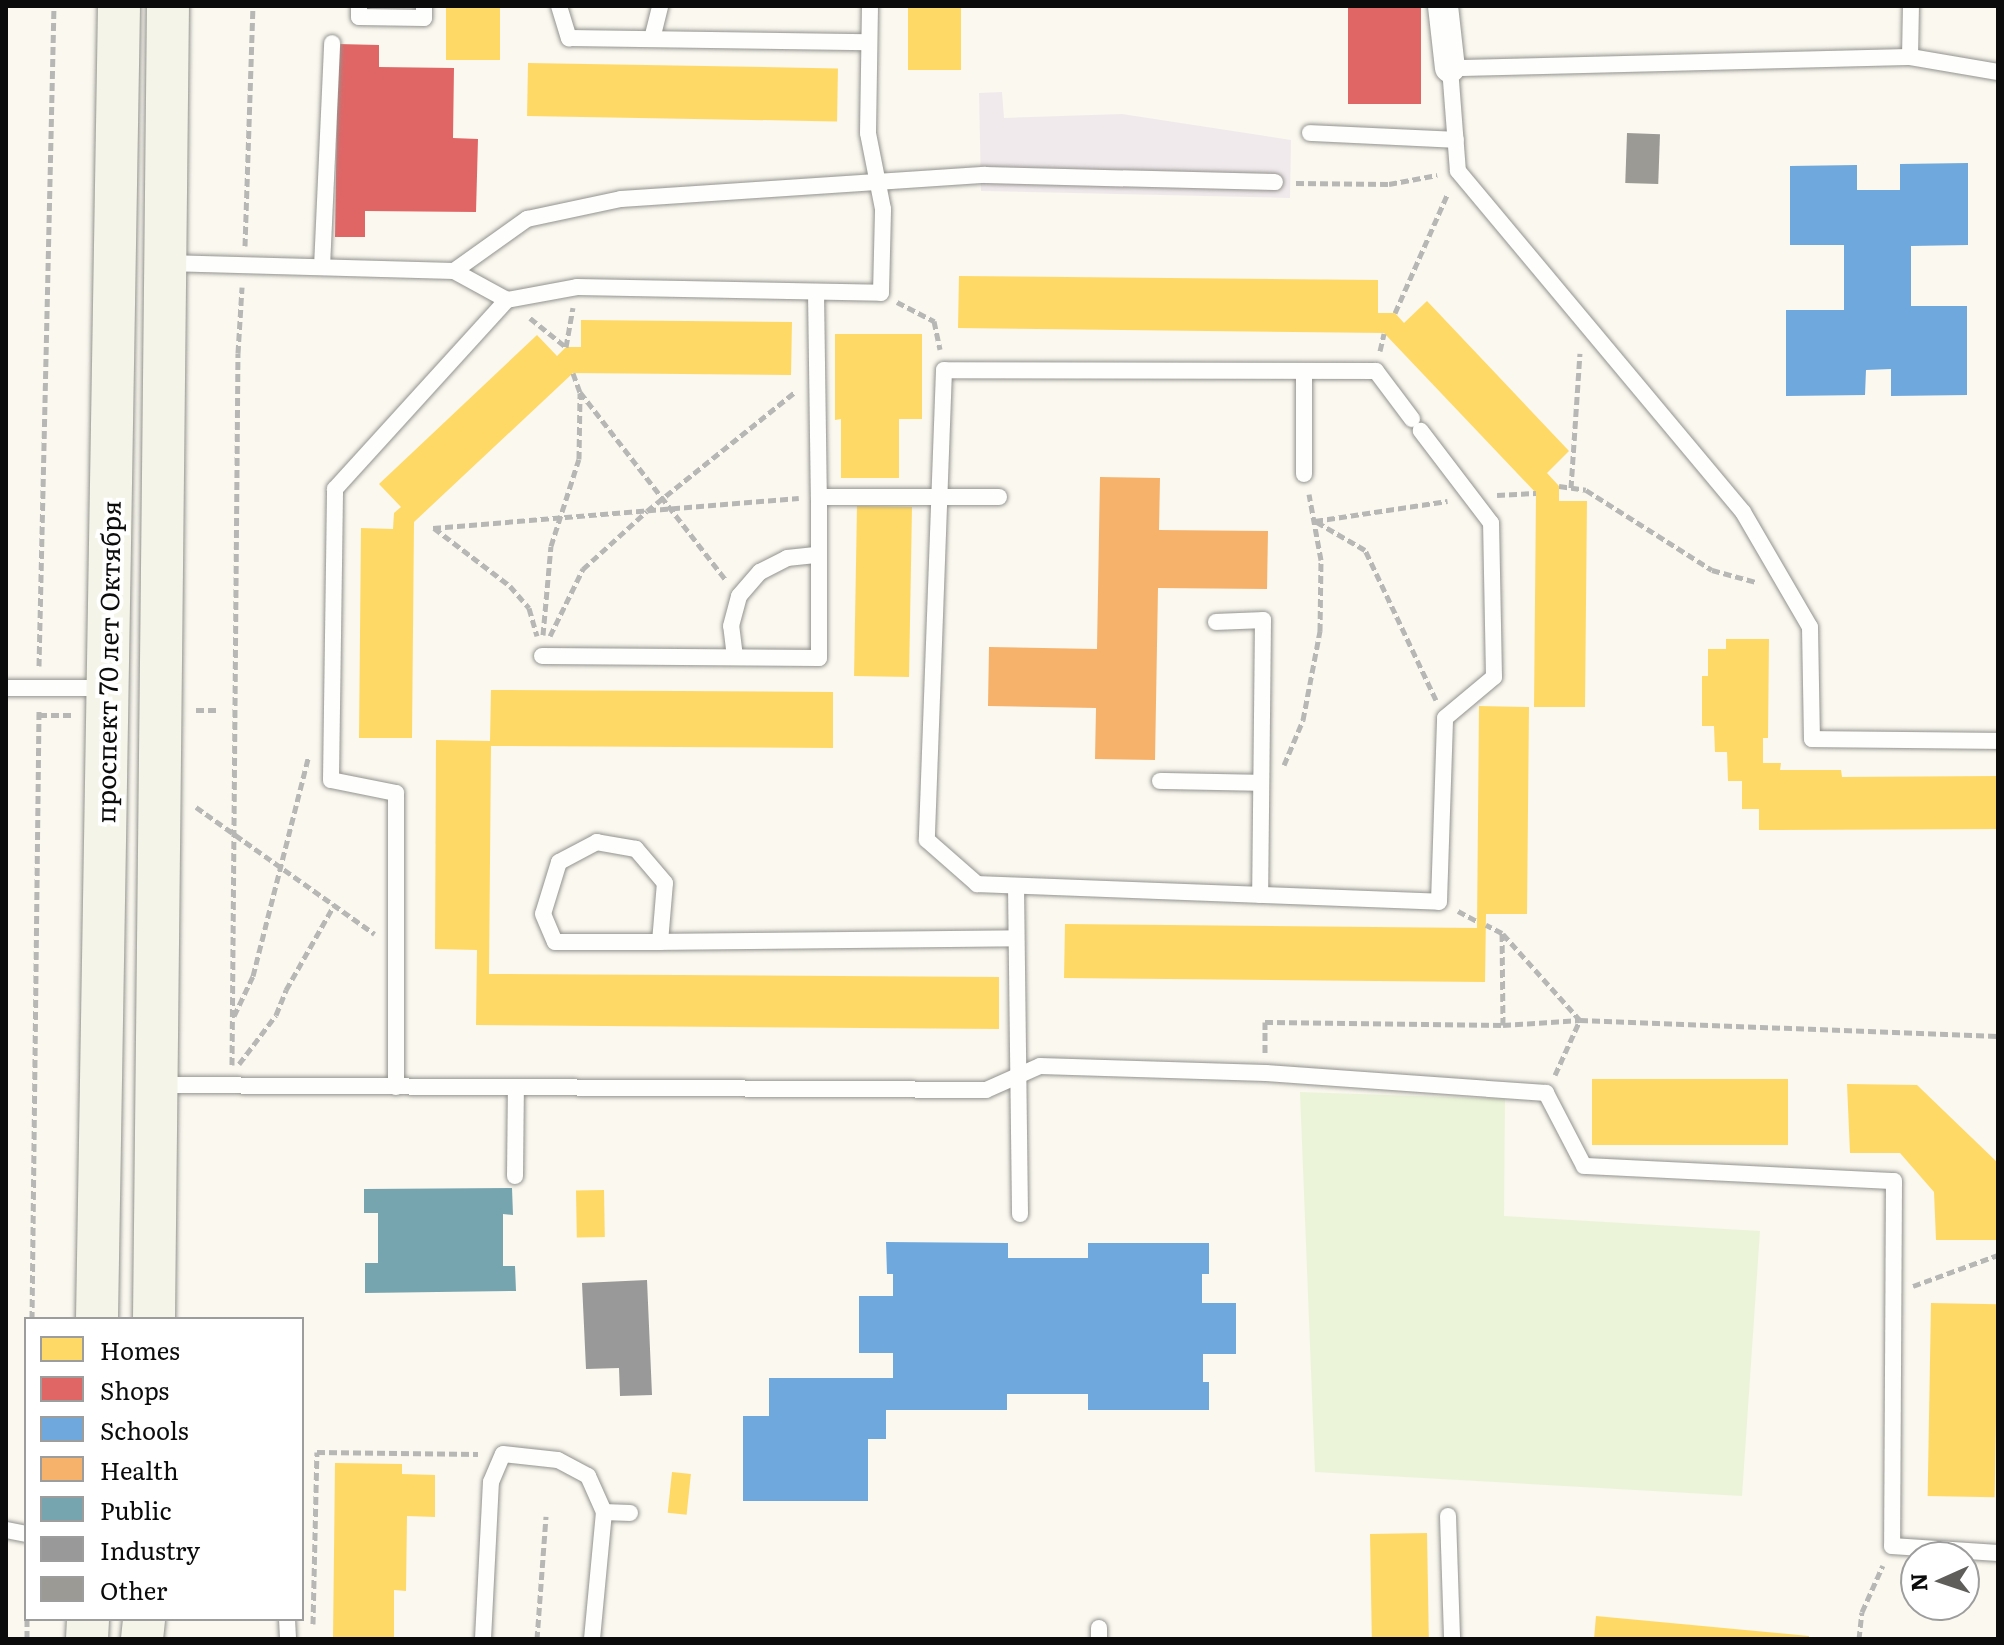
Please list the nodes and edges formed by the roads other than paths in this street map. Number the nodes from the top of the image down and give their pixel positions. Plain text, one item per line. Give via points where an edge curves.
1 (119, 6) edge
2 (168, 6) edge
3 (359, 6) edge
4 (424, 6) edge
5 (559, 6) edge
6 (660, 6) edge
7 (870, 6) edge
8 (1443, 6) edge
9 (1911, 6) edge
10 (652, 39) junction
11 (869, 42) junction
12 (332, 43) dead end
13 (1910, 57) junction
14 (1450, 68) junction
15 (1998, 72) edge
16 (1310, 133) dead end
17 (1456, 140) junction
18 (877, 182) junction
19 (1275, 182) road end
20 (165, 263) junction
21 (115, 264) junction
22 (322, 267) junction
23 (454, 271) junction
24 (816, 292) junction
25 (507, 300) junction
26 (1304, 371) junction
27 (1304, 474) road end
28 (819, 497) junction
29 (941, 497) junction
30 (999, 497) dead end
31 (818, 555) junction
32 (1216, 622) dead end
33 (542, 656) road end
34 (735, 657) junction
35 (6, 688) edge
36 (106, 688) junction
37 (163, 688) junction
38 (1998, 741) edge
39 (1160, 781) dead end
40 (1261, 783) junction
41 (1016, 886) junction
42 (1260, 895) junction
43 (1015, 938) junction
44 (660, 942) junction
45 (1017, 1078) junction
46 (154, 1085) junction
47 (396, 1087) junction
48 (516, 1087) junction
49 (98, 1100) junction
50 (515, 1176) dead end
51 (1020, 1214) dead end
52 (97, 1317) edge
53 (154, 1317) edge
54 (604, 1512) junction
55 (630, 1513) dead end
56 (1448, 1516) dead end
57 (1998, 1553) edge
58 (483, 1639) edge
59 (592, 1639) edge
60 (1452, 1639) edge

1 - 21 main road, проспект 70 лет Октября
2 - 20 main road, проспект 70 лет Октября
3 - 4 lane via 359,17 424,18
5 - 10 lane via 569,38
6 - 10 lane
7 - 11 lane
8 - 14 street
9 - 13 lane
10 - 11 lane
11 - 18 lane via 868,133
12 - 22 lane
13 - 14 lane
13 - 15 lane
14 - 17 lane
16 - 17 lane
17 - 38 lane via 1458,171 1743,512 1810,627 1812,739
18 - 19 lane via 985,175
18 - 23 lane via 621,199 527,219
18 - 24 lane via 883,209 881,293
20 - 21 main road
20 - 22 lane
20 - 37 main road, проспект 70 лет Октября
21 - 36 main road, проспект 70 лет Октября
22 - 23 lane
23 - 25 lane
24 - 25 lane via 577,287
24 - 28 lane
25 - 47 lane via 335,489 331,780 396,793
26 - 27 lane
26 - 29 lane via 944,370
26 - 42 lane via 1376,371 1491,523 1494,677 1445,718 1439,902
28 - 29 lane
28 - 31 lane
29 - 30 lane
29 - 41 lane via 927,840 977,884
31 - 34 lane via 773,565 739,596 731,626
31 - 34 lane via 819,658
32 - 40 lane via 1263,620
33 - 34 lane
35 - 36 lane
36 - 37 main road
36 - 49 main road, проспект 70 лет Октября
37 - 46 main road, проспект 70 лет Октября
39 - 40 lane
40 - 42 lane
41 - 42 lane
41 - 43 lane
43 - 44 lane
43 - 45 lane
44 - 44 lane via 555,942 543,914 559,862 597,842 636,849 665,883
45 - 48 lane via 986,1090
45 - 51 lane
45 - 57 lane via 1040,1066 1266,1073 1546,1093 1584,1166 1894,1181 1892,1546
46 - 47 lane
46 - 49 main road
46 - 53 main road, проспект 70 лет Октября
47 - 48 lane
48 - 50 lane
49 - 52 main road, проспект 70 лет Октября
54 - 55 lane
54 - 58 lane via 588,1476 558,1460 503,1454 491,1482
54 - 59 lane
56 - 60 lane

